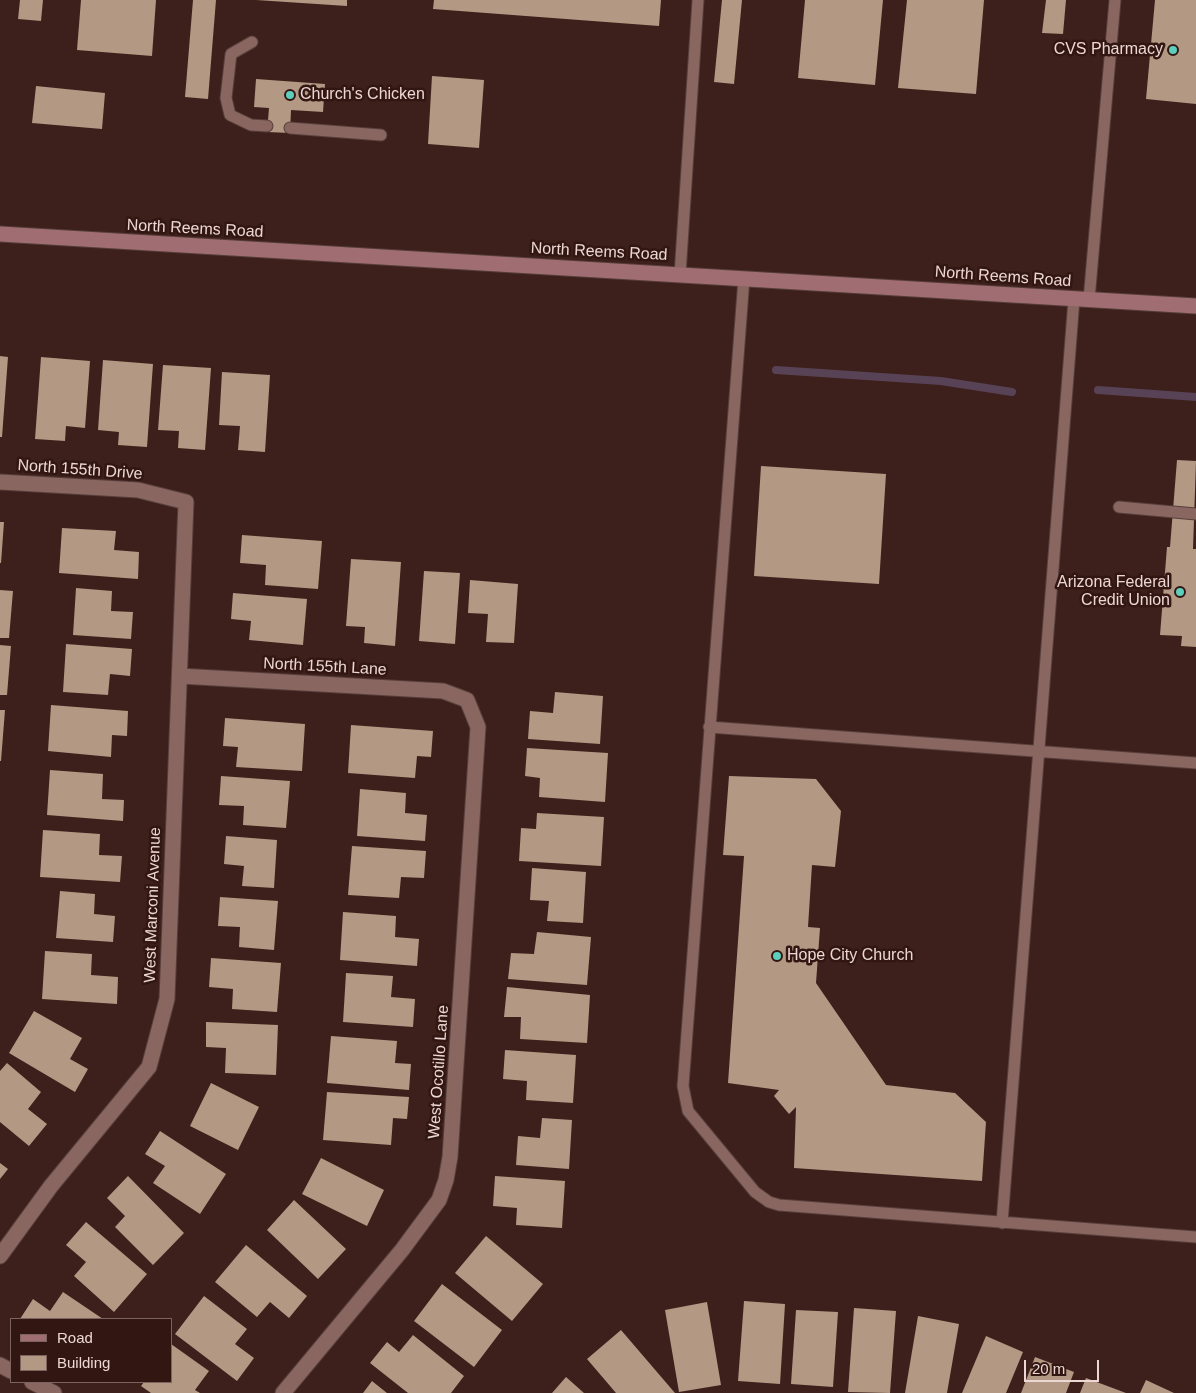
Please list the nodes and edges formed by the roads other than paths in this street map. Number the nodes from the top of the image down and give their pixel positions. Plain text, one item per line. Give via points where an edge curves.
1 (698, 0) edge
2 (1115, 0) edge
3 (252, 42) dead end
4 (267, 126) dead end
5 (290, 128) dead end
6 (381, 135) dead end
7 (0, 234) edge
8 (680, 274) junction
9 (744, 278) junction
10 (1081, 299) junction
11 (1196, 306) edge
12 (0, 482) edge
13 (186, 502) joint
14 (1119, 507) dead end
15 (1196, 514) edge
16 (180, 676) junction
17 (467, 700) joint
18 (709, 727) junction
19 (1037, 752) junction
20 (1196, 763) edge
21 (1002, 1223) junction
22 (1196, 1237) edge
23 (0, 1256) edge
24 (34, 1383) edge
25 (54, 1393) edge
26 (283, 1393) edge

1 - 8 lane
2 - 10 lane
3 - 4 lane via 231,54 226,98 230,115 251,125
5 - 6 lane
7 - 8 main road, North Reems Road
8 - 9 main road, North Reems Road
9 - 10 main road, North Reems Road
9 - 18 lane
10 - 11 main road, North Reems Road
10 - 19 lane
12 - 13 street, North 155th Drive via 138,490
13 - 16 street, West Marconi Avenue
14 - 15 lane
16 - 17 street, North 155th Lane via 443,691
16 - 23 street, West Marconi Avenue via 167,999 149,1067 51,1186
17 - 26 street, West Ocotillo Lane via 478,727 446,1180 439,1200 402,1250
18 - 19 lane
18 - 21 lane via 683,1086 688,1111 755,1192 769,1202
19 - 20 lane
19 - 21 lane
21 - 22 lane
24 - 25 street

